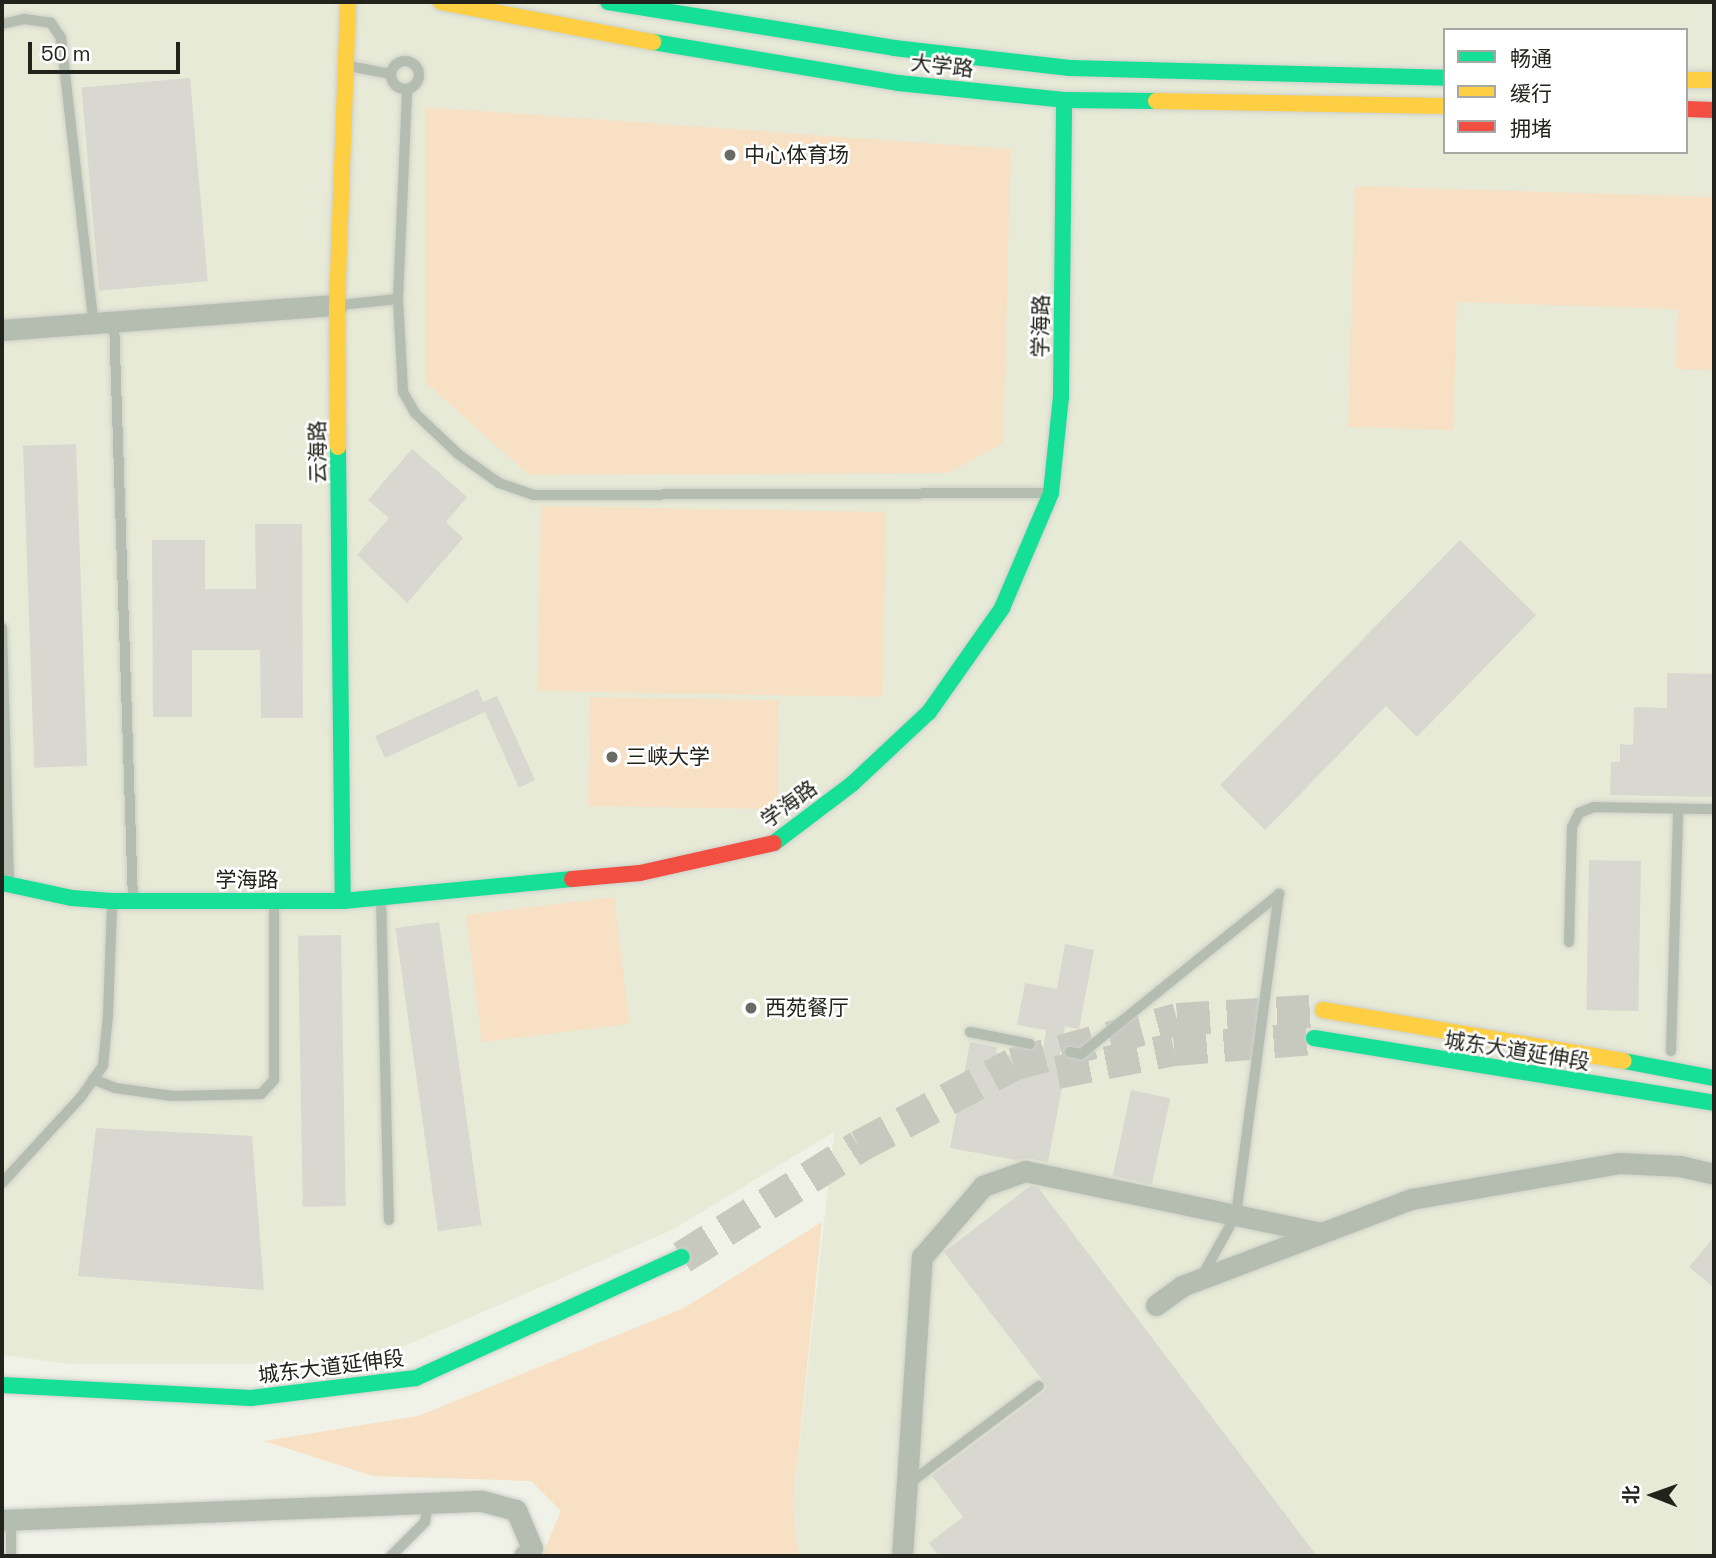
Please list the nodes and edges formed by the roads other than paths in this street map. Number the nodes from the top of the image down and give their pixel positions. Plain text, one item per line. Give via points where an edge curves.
1 (348, 2) edge
2 (441, 2) edge
3 (608, 2) edge
4 (2, 24) edge
5 (344, 65) junction
6 (390, 74) junction
7 (1443, 78) edge
8 (1688, 80) edge
9 (1714, 80) edge
10 (407, 89) junction
11 (1064, 100) junction
12 (1443, 106) edge
13 (1688, 109) edge
14 (1714, 110) edge
15 (398, 299) junction
16 (337, 305) junction
17 (104, 320) junction
18 (2, 330) edge
19 (1051, 493) junction
20 (2, 628) edge
21 (1678, 809) junction
22 (1714, 809) edge
23 (5, 884) edge
24 (382, 898) junction
25 (112, 901) junction
26 (133, 901) junction
27 (274, 901) junction
28 (343, 901) junction
29 (1569, 942) dead end
30 (1322, 1010) tunnel mouth
31 (970, 1032) dead end
32 (1314, 1038) tunnel mouth
33 (1030, 1044) dead end
34 (1671, 1051) dead end
35 (1070, 1052) dead end
36 (1714, 1078) edge
37 (93, 1079) junction
38 (1714, 1103) edge
39 (1714, 1174) edge
40 (2, 1183) edge
41 (1236, 1215) junction
42 (389, 1220) dead end
43 (1322, 1233) junction
44 (681, 1257) tunnel mouth
45 (681, 1275) tunnel mouth
46 (1200, 1279) junction
47 (1156, 1305) dead end
48 (2, 1385) edge
49 (1039, 1386) dead end
50 (2, 1401) edge
51 (346, 1403) dead end
52 (250, 1414) dead end
53 (906, 1486) junction
54 (428, 1504) junction
55 (7, 1520) edge
56 (12, 1556) edge
57 (391, 1556) edge
58 (524, 1556) edge
59 (902, 1556) edge

1 - 5 main road, 云海路
2 - 11 main road, 大学路 via 898,83
3 - 7 main road, 大学路 via 894,48 1070,68
4 - 17 lane via 24,19 51,23 61,38
5 - 6 lane
5 - 16 main road, 云海路
6 - 10 lane via 392,82
6 - 10 lane via 395,64 405,60 415,64 420,74 416,84
8 - 9 main road
10 - 15 lane
11 - 12 main road, 大学路
11 - 19 main road, 学海路 via 1061,397
13 - 14 main road
15 - 16 lane
15 - 19 lane via 403,392 415,413 458,454 499,483 533,495
16 - 17 street
16 - 28 main road, 云海路
17 - 18 street
17 - 26 lane
19 - 24 main road, 学海路 via 1002,608 929,712 852,784 772,844 640,873
20 - 23 lane
21 - 22 lane
21 - 29 lane via 1594,807 1579,814 1572,827
21 - 34 lane
23 - 25 main road, 学海路
24 - 28 main road, 学海路
24 - 42 lane
25 - 26 main road, 学海路
25 - 37 lane via 103,1065
26 - 27 main road, 学海路
27 - 28 main road, 学海路
27 - 37 lane via 274,1080 261,1094 172,1096 115,1088
30 - 36 main road, 城东大道延伸段
31 - 33 lane
32 - 38 main road, 城东大道延伸段
35 - 41 lane via 1081,1054 1279,894
37 - 40 lane
39 - 43 street via 1680,1166 1620,1163 1550,1173 1411,1199
41 - 43 street
41 - 46 lane
41 - 53 street via 1025,1171 983,1186 922,1257
43 - 46 street
44 - 48 main road, 城东大道延伸段 via 416,1378 251,1398
45 - 51 main road, 城东大道延伸段 via 414,1394
46 - 47 street
49 - 53 lane
50 - 52 main road, 城东大道延伸段
53 - 59 street
54 - 55 street
54 - 57 lane via 425,1522
54 - 58 street via 482,1501 516,1510 532,1548
55 - 56 lane

